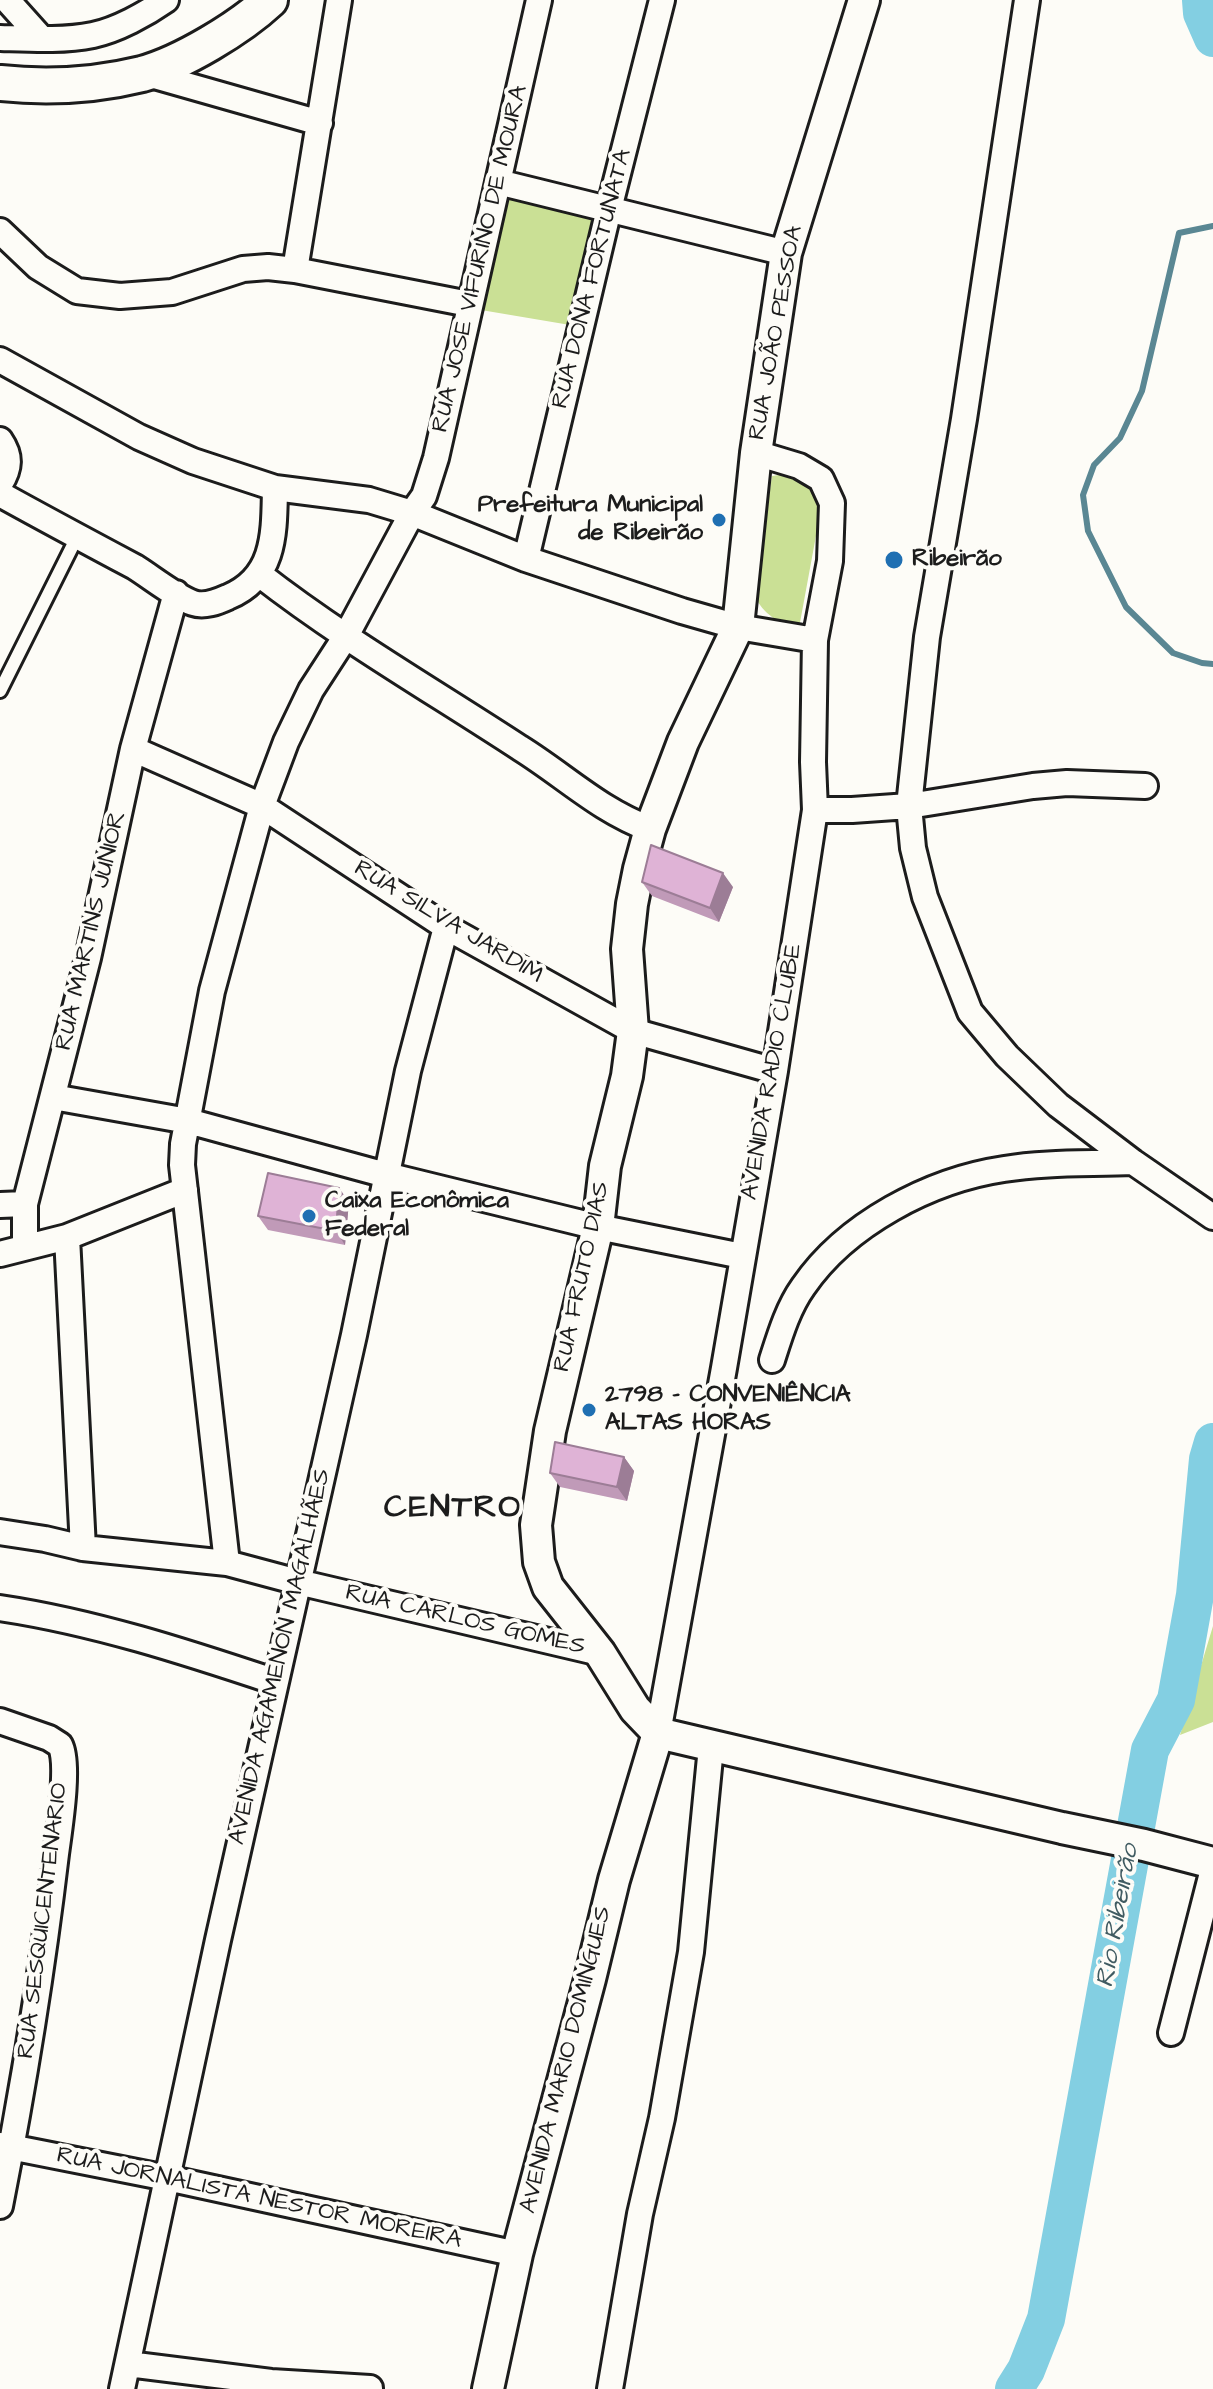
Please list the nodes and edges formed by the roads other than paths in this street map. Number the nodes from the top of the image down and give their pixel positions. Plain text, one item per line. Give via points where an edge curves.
1 (7, 0) edge
2 (166, 0) edge
3 (270, 0) edge
4 (339, 0) edge
5 (539, 0) edge
6 (662, 0) edge
7 (864, 0) edge
8 (1027, 0) edge
9 (0, 38) edge
10 (42, 39) junction
11 (144, 73) junction
12 (0, 83) edge
13 (320, 123) junction
14 (498, 182) junction
15 (609, 209) junction
16 (0, 231) edge
17 (786, 253) junction
18 (295, 270) junction
19 (469, 304) junction
20 (0, 360) edge
21 (0, 440) edge
22 (756, 453) junction
23 (0, 484) edge
24 (275, 488) junction
25 (0, 494) edge
26 (412, 513) junction
27 (77, 537) junction
28 (526, 559) junction
29 (259, 574) junction
30 (176, 593) junction
31 (738, 627) junction
32 (346, 636) junction
33 (815, 640) junction
34 (0, 691) edge
35 (133, 749) junction
36 (1145, 786) dead end
37 (262, 806) junction
38 (909, 806) junction
39 (815, 810) junction
40 (650, 829) junction
41 (446, 927) junction
42 (633, 1031) junction
43 (775, 1071) junction
44 (53, 1097) junction
45 (188, 1121) junction
46 (1133, 1162) junction
47 (386, 1175) junction
48 (185, 1190) junction
49 (25, 1204) junction
50 (0, 1205) edge
51 (1213, 1217) edge
52 (598, 1227) junction
53 (67, 1237) junction
54 (25, 1247) junction
55 (0, 1254) edge
56 (742, 1256) junction
57 (772, 1360) dead end
58 (0, 1532) edge
59 (83, 1548) junction
60 (227, 1563) junction
61 (298, 1582) junction
62 (0, 1608) edge
63 (600, 1653) junction
64 (276, 1682) junction
65 (0, 1721) edge
66 (658, 1733) junction
67 (711, 1747) junction
68 (1213, 1866) edge
69 (1171, 2033) dead end
70 (6, 2147) edge
71 (167, 2178) junction
72 (0, 2206) edge
73 (517, 2254) junction
74 (128, 2364) junction
75 (370, 2388) edge
76 (122, 2389) edge
77 (488, 2389) edge
78 (610, 2389) edge

1 - 10 street
2 - 10 street via 95,35
3 - 11 main road via 196,51
4 - 13 street
5 - 14 street, RUA JOSE VIFURINO DE MOURA
6 - 15 street, RUA DONA FORTUNATA
7 - 17 street, RUA JOÃO PESSOA
8 - 38 street via 927,637
9 - 10 street
11 - 12 main road via 31,86
11 - 13 street
13 - 18 street
14 - 15 street
14 - 19 street, RUA JOSE VIFURINO DE MOURA
15 - 17 street
15 - 28 street, RUA DONA FORTUNATA
16 - 18 street via 38,267 77,291 120,296 172,292 243,269
17 - 22 street, RUA JOÃO PESSOA
18 - 19 street
19 - 26 street, RUA JOSE VIFURINO DE MOURA via 436,458 424,496
20 - 24 street via 139,437
21 - 23 street via 9,460
22 - 31 street, RUA JOÃO PESSOA
22 - 33 street, AVENIDA RADIO CLUBE via 821,479 832,503 830,561
24 - 26 street via 356,498
24 - 29 street via 270,552
25 - 27 street
26 - 28 street
26 - 32 street, RUA JOSE VIFURINO DE MOURA
27 - 30 street
27 - 34 lane
28 - 31 street
29 - 30 street via 239,593 214,604 193,603
29 - 32 street
30 - 35 street, RUA MARTINS JUNIOR
31 - 33 street
31 - 40 street, RUA JOÃO PESSOA via 683,742
32 - 37 street, RUA JOSE VIFURINO DE MOURA via 311,690
32 - 40 street via 612,813
33 - 39 street, AVENIDA RADIO CLUBE
35 - 37 street, RUA SILVA JARDIM
35 - 44 street, RUA MARTINS JUNIOR
36 - 38 street via 1067,783
37 - 41 street, RUA SILVA JARDIM
37 - 45 street, RUA JOSE VIFURINO DE MOURA via 212,991
38 - 39 street
38 - 46 street via 925,897 970,1012 1058,1105
39 - 43 street, AVENIDA RADIO CLUBE
40 - 42 street, RUA FRUTO DIAS via 627,949
41 - 42 street, RUA SILVA JARDIM
41 - 47 street, AVENIDA AGAMENON MAGALHÃES
42 - 43 street, RUA SILVA JARDIM
42 - 52 street, RUA FRUTO DIAS
43 - 56 street, AVENIDA RADIO CLUBE
44 - 45 street
44 - 49 street, RUA MARTINS JUNIOR
45 - 47 street
45 - 48 street, RUA JOSE VIFURINO DE MOURA via 182,1165
46 - 51 street
46 - 57 street via 1005,1169 966,1177 871,1220 801,1289
47 - 52 street
47 - 61 street, AVENIDA AGAMENON MAGALHÃES
48 - 53 street
48 - 60 street, RUA JOSE VIFURINO DE MOURA
49 - 50 street
49 - 54 street, RUA MARTINS JUNIOR
52 - 56 street
52 - 63 street, RUA FRUTO DIAS via 550,1431 536,1525 539,1562 548,1587
53 - 54 street
53 - 59 street
54 - 55 street
56 - 66 street, AVENIDA RADIO CLUBE
58 - 59 street, RUA CARLOS GOMES
59 - 60 street, RUA CARLOS GOMES
60 - 61 street, RUA CARLOS GOMES
61 - 63 street, RUA CARLOS GOMES
61 - 64 street, AVENIDA AGAMENON MAGALHÃES
62 - 64 street via 122,1635
63 - 66 street, RUA FRUTO DIAS via 635,1709
64 - 71 street, AVENIDA AGAMENON MAGALHÃES
65 - 70 street, RUA SESQUICENTENARIO via 49,1738 63,1751 44,1957
66 - 67 street
66 - 73 street, AVENIDA MARIO DOMINGUES via 614,1880
67 - 68 street via 1144,1845
67 - 78 street via 691,1952
68 - 69 street
70 - 71 street, RUA JORNALISTA NESTOR MOREIRA
70 - 72 street, RUA SESQUICENTENARIO
71 - 73 street, RUA JORNALISTA NESTOR MOREIRA
71 - 74 street, AVENIDA AGAMENON MAGALHÃES
73 - 77 street, AVENIDA MARIO DOMINGUES
74 - 75 street
74 - 76 street, AVENIDA AGAMENON MAGALHÃES

